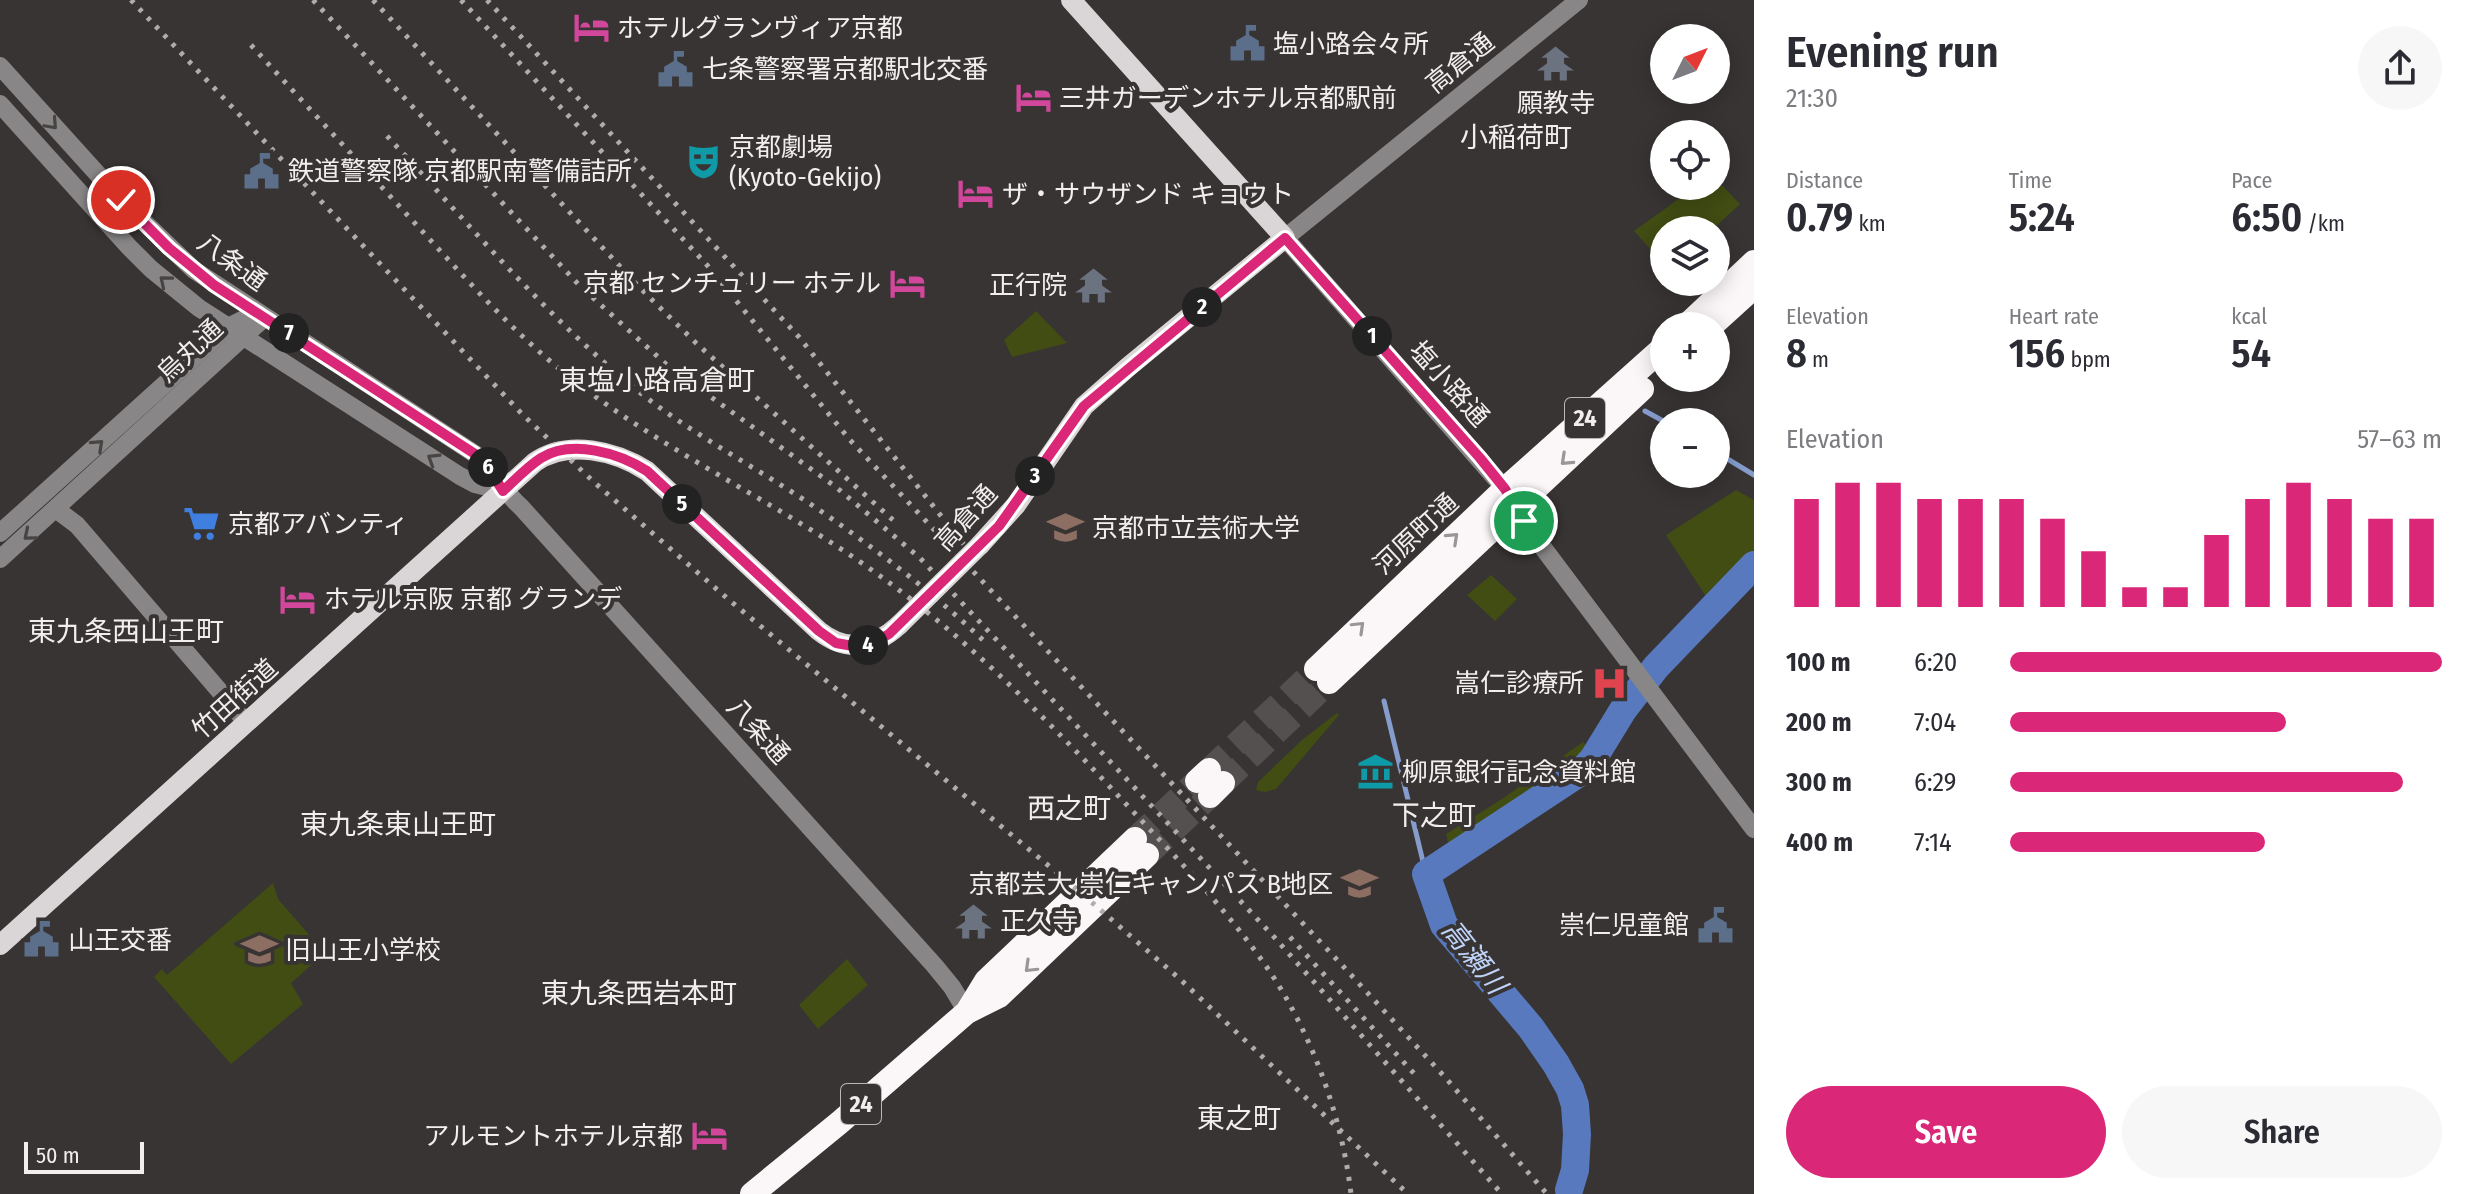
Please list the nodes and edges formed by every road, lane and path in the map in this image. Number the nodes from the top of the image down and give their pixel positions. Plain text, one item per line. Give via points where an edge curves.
1 (1071, 0) edge
2 (1579, 0) edge
3 (0, 66) edge
4 (0, 104) edge
5 (1285, 238) junction
6 (1754, 262) edge
7 (1754, 287) edge
8 (1701, 312) edge
9 (1726, 312) edge
10 (265, 317) junction
11 (235, 332) junction
12 (1650, 361) edge
13 (1650, 381) edge
14 (503, 491) junction
15 (1510, 498) junction
16 (57, 510) junction
17 (0, 533) edge
18 (0, 559) edge
19 (1322, 676) tunnel mouth
20 (247, 723) junction
21 (1754, 829) edge
22 (1141, 847) tunnel mouth
23 (0, 945) edge
24 (967, 1012) junction
25 (752, 1194) edge

1 - 5 main road, 塩小路通
2 - 5 street, 高倉通
3 -> 10 street, 八条通 via 158,238 214,285
11 -> 4 street, 八条通 via 151,269
5 - 14 main road, 高倉通, bridge via 1084,406 1016,505 980,545 899,625 863,646 827,637 647,471 621,457 587,450 553,452
5 - 15 street, 塩小路通
6 - 8 highway
7 - 9 highway
10 - 11 street, 烏丸通
10 - 14 street, 八条通 via 475,454
14 -> 11 street, 八条通 via 460,476
11 - 16 street, 烏丸通
17 -> 11 street, 烏丸通
12 - 15 highway, 河原町通 / 24
13 -> 15 highway, 河原町通 / 24
14 - 20 main road, 竹田街道
14 - 24 street, 八条通 via 926,956
15 - 19 highway, 河原町通 / 24
15 - 21 street, 塩小路通
16 -> 18 street, 烏丸通
16 - 20 street via 77,525
20 - 23 main road, 竹田街道
22 - 24 highway, 24 via 999,996
24 - 25 highway, 24

